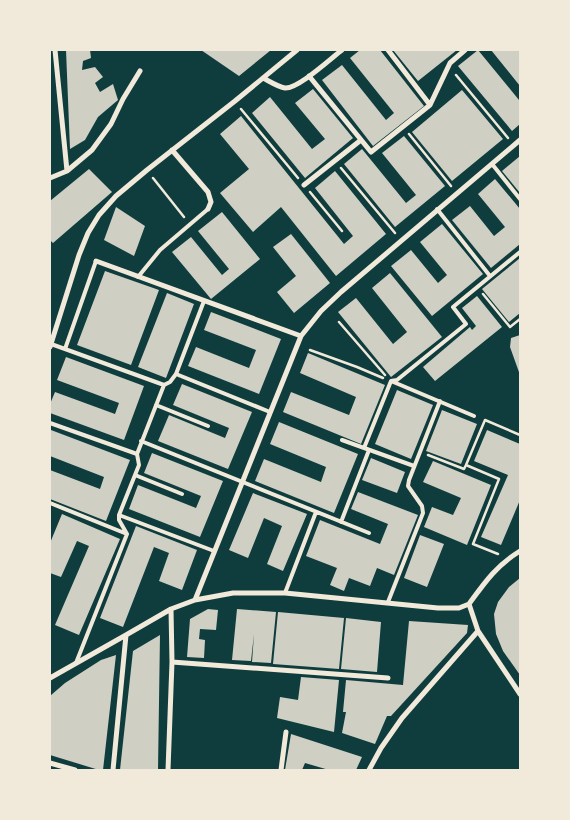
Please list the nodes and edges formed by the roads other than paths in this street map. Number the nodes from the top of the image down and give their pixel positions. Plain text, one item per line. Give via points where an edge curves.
1 (55, 50) edge
2 (296, 50) edge
3 (342, 50) edge
4 (388, 50) edge
5 (465, 50) edge
6 (140, 71) dead end
7 (309, 76) junction
8 (263, 78) junction
9 (430, 105) junction
10 (361, 140) junction
11 (520, 140) edge
12 (172, 150) junction
13 (492, 164) junction
14 (67, 171) junction
15 (50, 178) edge
16 (304, 185) dead end
17 (520, 199) edge
18 (208, 209) joint
19 (437, 209) junction
20 (520, 252) edge
21 (96, 261) joint
22 (490, 276) junction
23 (138, 277) junction
24 (204, 301) junction
25 (301, 336) junction
26 (51, 346) edge
27 (65, 349) junction
28 (176, 374) junction
29 (391, 381) junction
30 (164, 385) junction
31 (440, 401) junction
32 (156, 404) junction
33 (270, 412) junction
34 (474, 416) road end
35 (50, 423) edge
36 (208, 426) dead end
37 (342, 440) dead end
38 (141, 441) junction
39 (366, 449) junction
40 (137, 454) junction
41 (414, 466) junction
42 (135, 475) junction
43 (243, 482) junction
44 (182, 494) dead end
45 (50, 503) edge
46 (316, 512) junction
47 (119, 515) junction
48 (342, 522) junction
49 (369, 533) dead end
50 (127, 534) junction
51 (214, 551) junction
52 (520, 551) edge
53 (285, 592) junction
54 (195, 600) junction
55 (388, 602) junction
56 (470, 604) junction
57 (171, 609) junction
58 (478, 631) junction
59 (126, 636) junction
60 (172, 662) junction
61 (76, 664) junction
62 (50, 678) edge
63 (388, 678) dead end
64 (520, 694) edge
65 (286, 732) dead end
66 (50, 762) edge
67 (75, 770) edge
68 (113, 770) edge
69 (168, 770) edge
70 (281, 770) edge
71 (369, 770) edge

1 - 14 street
2 - 8 street
3 - 7 street
4 - 9 street
5 - 9 street via 450,63
6 - 14 street via 111,124 92,150
7 - 8 street via 283,88
7 - 10 street
8 - 12 street
9 - 10 street via 371,152
10 - 16 street
11 - 13 street
12 - 18 street via 208,192 211,202
12 - 26 street via 116,196 99,215 79,255
13 - 17 lane
13 - 19 street
14 - 15 street
18 - 23 lane via 160,250
19 - 22 lane
19 - 25 street via 334,298
20 - 22 lane
21 - 23 street
21 - 27 lane
22 - 29 lane via 453,307 466,324 398,380
23 - 24 street
24 - 25 street
24 - 28 lane
25 - 33 street
26 - 27 lane
27 - 30 lane
28 - 30 lane
28 - 33 lane
29 - 31 lane
29 - 39 lane
30 - 32 lane
31 - 34 lane
31 - 41 lane
32 - 36 lane
32 - 38 lane
33 - 43 street
35 - 40 lane
37 - 39 lane
38 - 40 lane
38 - 43 lane
39 - 41 lane
39 - 48 lane
40 - 42 lane via 139,465
41 - 55 lane via 408,486 422,506 423,513
42 - 44 lane
42 - 47 lane
43 - 46 lane
43 - 51 street
45 - 50 lane
46 - 48 lane
46 - 53 lane
47 - 50 lane via 120,525
47 - 51 lane
48 - 49 lane
50 - 61 lane
51 - 54 street
52 - 56 street via 488,578
53 - 54 street via 233,592
53 - 55 street
54 - 57 street
55 - 56 street via 445,608
56 - 58 street
57 - 59 street
57 - 60 street
58 - 64 street
58 - 71 street via 402,718
59 - 61 street
59 - 68 street
60 - 63 street
60 - 69 street
61 - 62 street
65 - 70 street
66 - 67 street

